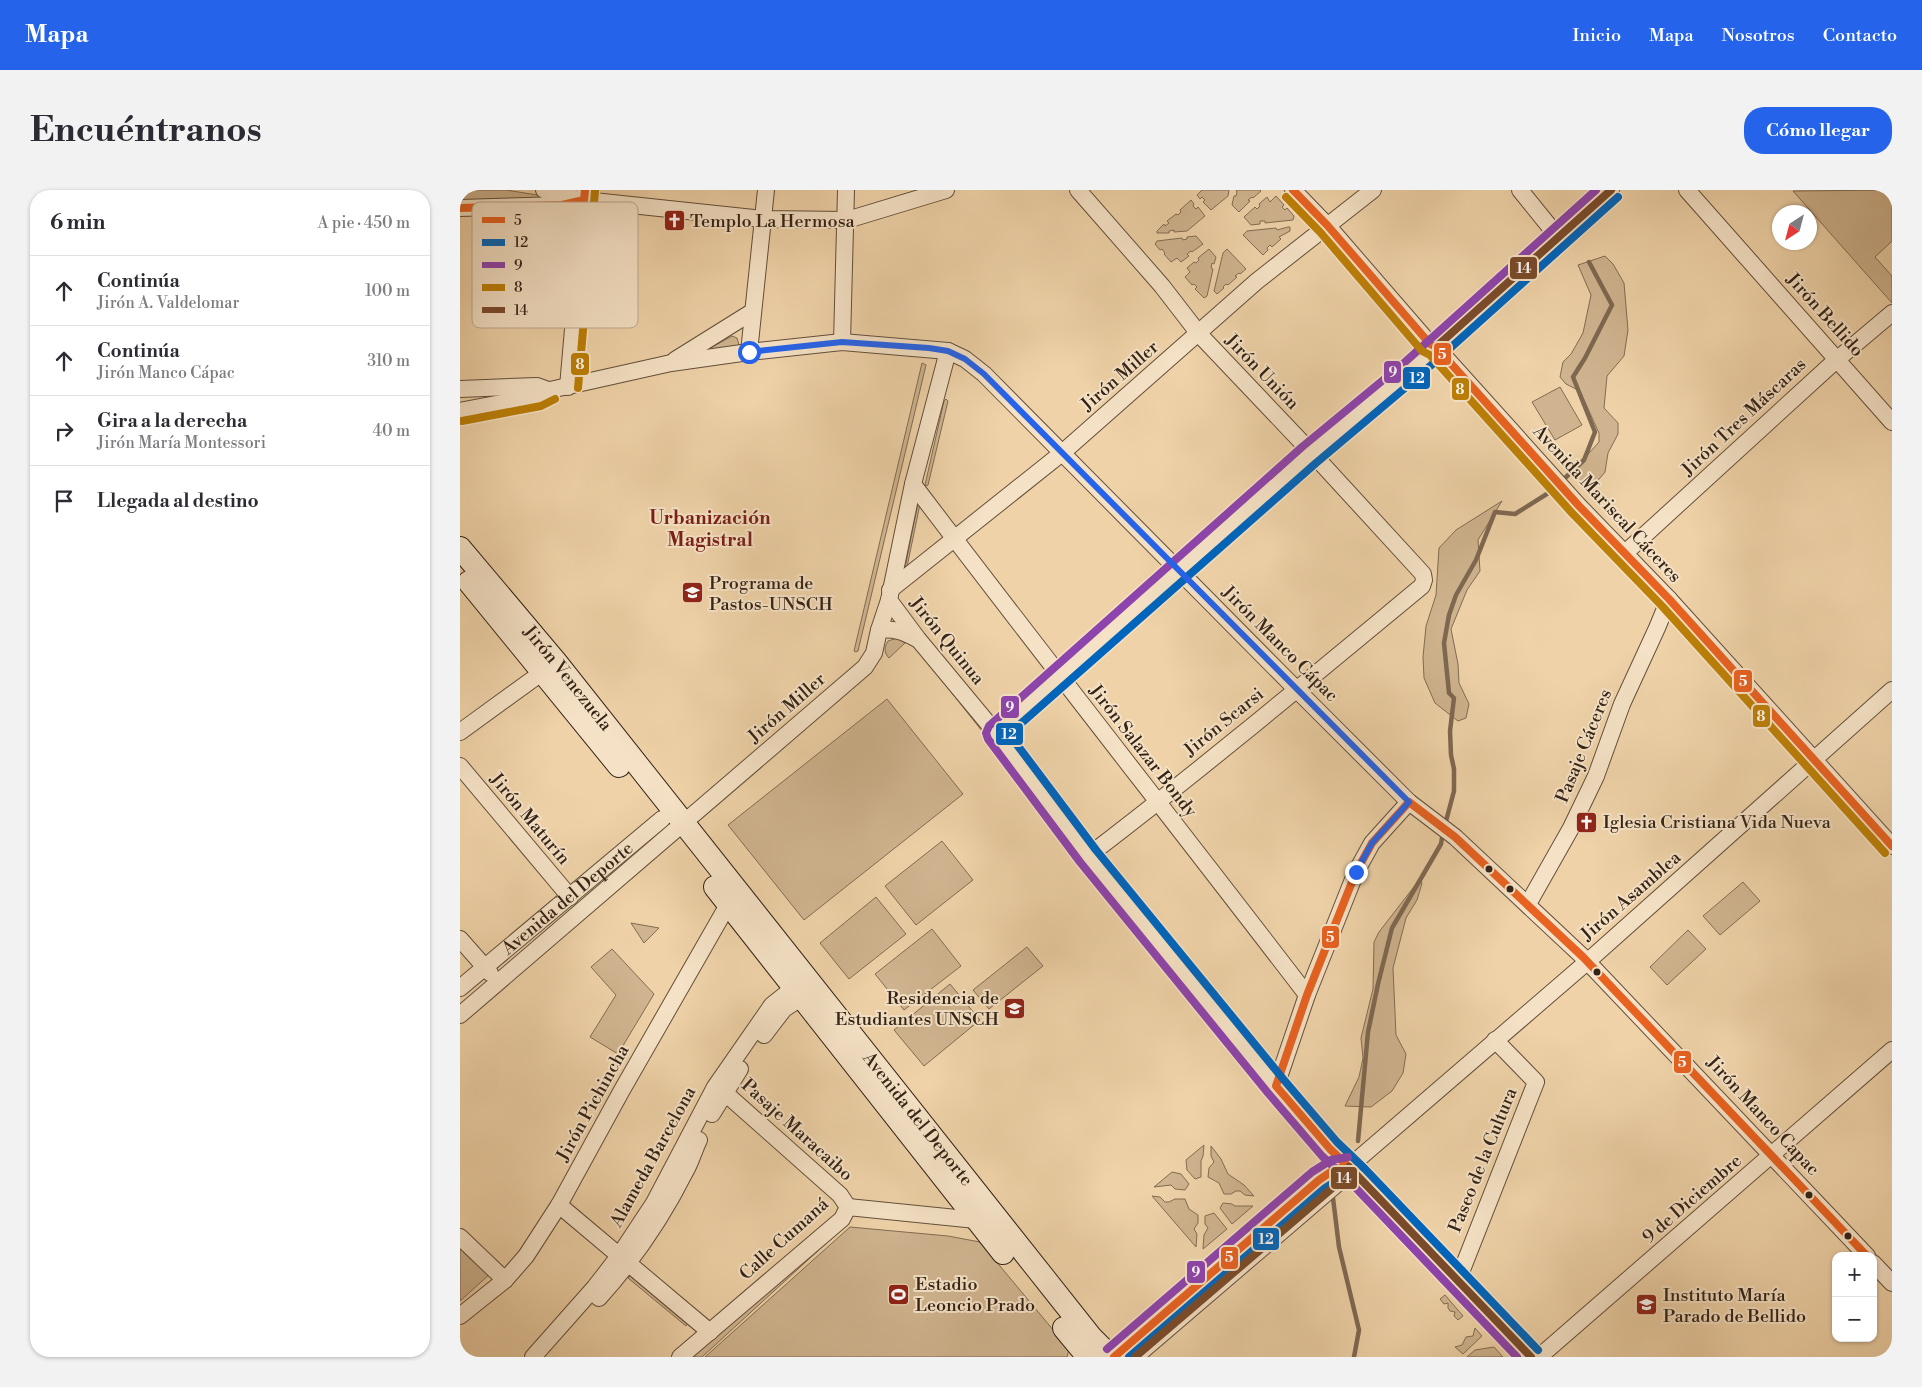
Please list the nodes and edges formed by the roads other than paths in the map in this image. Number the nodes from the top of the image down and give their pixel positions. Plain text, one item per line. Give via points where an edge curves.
1 (544, 190) edge
2 (766, 190) edge
3 (846, 190) edge
4 (946, 190) edge
5 (1078, 190) edge
6 (1293, 190) edge
7 (1373, 190) edge
8 (1520, 190) edge
9 (1611, 190) edge
10 (1687, 190) edge
11 (584, 195) edge
12 (569, 202) edge
13 (636, 202) edge
14 (638, 202) edge
15 (763, 219) junction
16 (847, 220) junction
17 (1327, 225) junction
18 (1558, 237) junction
19 (752, 312) junction
20 (1892, 313) edge
21 (573, 328) edge
22 (1199, 334) junction
23 (842, 342) junction
24 (1436, 347) junction
25 (948, 351) junction
26 (749, 352) junction
27 (1837, 360) junction
28 (671, 363) junction
29 (568, 386) junction
30 (460, 389) edge
31 (550, 390) junction
32 (460, 411) edge
33 (1892, 422) edge
34 (1062, 453) junction
35 (1312, 453) junction
36 (913, 484) junction
37 (954, 539) junction
38 (460, 548) edge
39 (1625, 553) junction
40 (1178, 570) junction
41 (460, 571) edge
42 (1423, 575) joint
43 (889, 595) junction
44 (1669, 599) junction
45 (879, 630) junction
46 (918, 639) junction
47 (549, 667) junction
48 (1058, 676) junction
49 (1296, 689) junction
50 (1892, 690) edge
51 (460, 732) edge
52 (996, 733) junction
53 (1815, 760) junction
54 (460, 766) edge
55 (1158, 801) junction
56 (1409, 802) junction
57 (673, 822) junction
58 (1892, 846) edge
59 (1088, 856) junction
60 (570, 897) junction
61 (732, 897) junction
62 (1528, 904) junction
63 (460, 939) edge
64 (1587, 962) junction
65 (483, 967) junction
66 (498, 982) junction
67 (460, 988) edge
68 (804, 988) junction
69 (1307, 995) junction
70 (460, 1014) edge
71 (1496, 1040) junction
72 (1892, 1050) edge
73 (1276, 1086) junction
74 (720, 1090) junction
75 (1772, 1156) junction
76 (1349, 1167) junction
77 (559, 1205) junction
78 (848, 1207) junction
79 (985, 1218) junction
80 (460, 1237) edge
81 (1863, 1252) edge
82 (624, 1260) junction
83 (1877, 1267) edge
84 (505, 1280) junction
85 (1458, 1280) junction
86 (1892, 1283) edge
87 (460, 1316) edge
88 (710, 1332) junction
89 (534, 1357) edge
90 (546, 1357) edge
91 (680, 1357) edge
92 (1088, 1357) edge
93 (1112, 1357) edge
94 (1134, 1357) edge
95 (1531, 1357) edge
96 (1539, 1357) edge

1 - 11 street
2 - 15 street
3 - 16 street
4 - 16 street
5 - 22 street, Jirón Unión via 1162,286
6 - 17 street, Avenida Mariscal Cáceres
7 - 17 street, Jirón Miller
8 - 18 street
9 - 18 street
10 - 27 street, Jirón Bellido
11 - 12 street
11 - 13 street
14 - 15 street
15 - 16 street
15 - 19 street
16 - 23 street
17 - 22 street, Jirón Miller via 1257,281
17 - 24 street, Avenida Mariscal Cáceres
18 - 24 street
19 - 26 street
19 - 28 street
20 - 27 street, Jirón Tres Máscaras
21 - 29 street
22 - 34 street, Jirón Miller
22 - 35 street, Jirón Unión
23 - 25 street
23 - 26 street
24 - 35 street
24 - 39 street, Avenida Mariscal Cáceres
25 - 34 street, Jirón Manco Cápac via 984,374
25 - 36 street, Jirón Quinua
26 - 28 street
27 - 33 street, Jirón Bellido
27 - 39 street, Jirón Tres Máscaras
28 - 29 street
29 - 31 street
30 - 31 street via 537,386
31 - 32 street via 539,396
34 - 37 street, Jirón Miller
34 - 40 street, Jirón Manco Cápac
35 - 40 street
35 - 42 street, Jirón Unión
36 - 37 street, Jirón Salazar Bondy
36 - 43 street, Jirón Quinua
37 - 43 street, Jirón Miller
37 - 48 street, Jirón Salazar Bondy
38 - 47 street, Jirón Venezuela
39 - 44 street, Avenida Mariscal Cáceres
40 - 48 street
40 - 49 street, Jirón Manco Cápac
41 - 47 street, Jirón Venezuela
42 - 49 street, Jirón Scarsi via 1422,586
43 - 45 street, Jirón Miller
43 - 46 street, Jirón Quinua
44 - 53 street, Avenida Mariscal Cáceres
44 - 62 street, Pasaje Cáceres via 1622,704 1596,776
45 - 46 street via 903,631
45 - 57 street, Jirón Miller via 874,653 865,667
46 - 52 street, Jirón Quinua
47 - 51 street
47 - 57 street, Jirón Venezuela
48 - 52 street
48 - 55 street, Jirón Salazar Bondy
49 - 55 street, Jirón Scarsi
49 - 56 street, Jirón Manco Cápac
50 - 53 street, Jirón Asamblea
52 - 59 street, Jirón Quinua
53 - 58 street, Avenida Mariscal Cáceres
53 - 64 street, Jirón Asamblea
54 - 60 street, Jirón Maturín
55 - 59 street, Jirón Scarsi
55 - 69 street, Jirón Salazar Bondy
56 - 62 street, Jirón Manco Cápac via 1440,823
56 - 69 street via 1372,843 1356,872
57 - 60 street, Avenida del Deporte
57 - 61 street, Avenida del Deporte
57 - 66 street, Avenida del Deporte
59 - 73 street, Jirón Quinua
60 - 65 street, Avenida del Deporte
61 - 68 street, Avenida del Deporte
61 - 77 street, Jirón Pichincha
62 - 64 street, Jirón Manco Cápac
63 - 65 street
64 - 71 street, Jirón Asamblea
64 - 75 street, Jirón Manco Capac
65 - 66 street
65 - 67 street, Avenida del Deporte
66 - 70 street, Avenida del Deporte
68 - 74 street, Alameda Barcelona via 772,1005
68 - 79 street, Avenida del Deporte
69 - 73 street
71 - 76 street, Jirón Asamblea
71 - 85 street, Paseo de la Cultura via 1536,1082
72 - 75 street, 9 de Diciembre
73 - 76 street, Jirón Quinua
74 - 78 street, Pasaje Maracaibo via 840,1195
74 - 82 street, Alameda Barcelona via 687,1169 671,1198 650,1234
75 - 81 street, Jirón Manco Capac
75 - 96 street, 9 de Diciembre
76 - 85 street, Jirón Quinua
76 - 93 street via 1335,1169 1319,1180
76 - 94 street via 1344,1178
77 - 82 street
77 - 84 street, Jirón Pichincha via 526,1256
78 - 79 street, Calle Cumaná
78 - 88 street, Calle Cumaná via 842,1219
79 - 92 street, Avenida del Deporte
79 - 93 street, Avenida del Deporte
80 - 84 street
82 - 88 street
82 - 89 street, Alameda Barcelona via 595,1287
82 - 90 street, Alameda Barcelona
83 - 86 street
84 - 87 street, Jirón Pichincha
85 - 95 street, Jirón Quinua
88 - 91 street, Calle Cumaná

